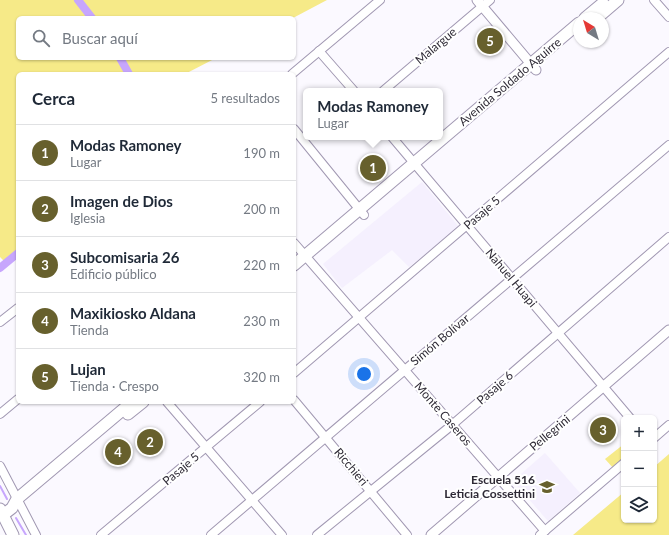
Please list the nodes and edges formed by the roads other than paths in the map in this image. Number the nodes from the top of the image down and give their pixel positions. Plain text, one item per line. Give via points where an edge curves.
1 (380, 0) edge
2 (490, 0) edge
3 (606, 0) edge
4 (618, 0) edge
5 (654, 0) edge
6 (480, 3) edge
7 (592, 12) edge
8 (604, 12) edge
9 (669, 17) edge
10 (573, 29) edge
11 (573, 37) edge
12 (319, 51) junction
13 (669, 52) edge
14 (533, 67) junction
15 (294, 72) edge
16 (351, 88) edge
17 (386, 88) edge
18 (296, 131) edge
19 (303, 140) edge
20 (303, 140) edge
21 (394, 140) edge
22 (669, 145) edge
23 (416, 166) junction
24 (362, 212) junction
25 (467, 226) junction
26 (669, 237) edge
27 (296, 245) edge
28 (307, 259) junction
29 (296, 264) edge
30 (296, 272) edge
31 (512, 279) junction
32 (16, 310) edge
33 (359, 318) junction
34 (0, 322) edge
35 (669, 330) edge
36 (559, 334) junction
37 (405, 370) junction
38 (296, 372) edge
39 (604, 387) junction
40 (16, 401) edge
41 (296, 402) edge
42 (130, 404) edge
43 (140, 404) edge
44 (169, 404) edge
45 (258, 404) edge
46 (0, 414) edge
47 (627, 415) edge
48 (452, 425) junction
49 (669, 425) edge
50 (657, 435) edge
51 (326, 438) junction
52 (207, 448) junction
53 (0, 466) edge
54 (621, 466) edge
55 (499, 477) junction
56 (371, 491) junction
57 (252, 500) junction
58 (10, 507) edge
59 (543, 533) edge
60 (13, 535) edge
61 (36, 535) edge
62 (101, 535) edge
63 (211, 535) edge
64 (282, 535) edge
65 (317, 535) edge
66 (407, 535) edge
67 (431, 535) edge

1 - 12 street
2 - 6 street, Malargue
3 - 7 main road
4 - 8 main road
5 - 9 street
6 - 14 street
6 - 17 street, Malargue
10 - 14 main road, Avenida Soldado Aguirre
11 - 14 main road, Avenida Soldado Aguirre
12 - 15 street
12 - 16 street
13 - 25 street, Pasaje 5
14 - 23 main road, Avenida Soldado Aguirre
18 - 19 street
20 - 24 street
21 - 23 street, Nahuel Huapi
22 - 31 street, Simón Bolívar
23 - 24 main road, Avenida Soldado Aguirre
23 - 25 street, Nahuel Huapi
24 - 28 main road, Avenida Soldado Aguirre
25 - 31 street, Nahuel Huapi
25 - 33 street, Pasaje 5
26 - 36 street, Pasaje 6
27 - 28 street, Monte Caseros
28 - 29 main road, Avenida Soldado Aguirre
28 - 30 main road, Avenida Soldado Aguirre
28 - 33 street, Monte Caseros
31 - 36 street, Nahuel Huapi
31 - 37 street, Simón Bolívar
32 - 34 street
33 - 37 street, Monte Caseros
33 - 38 street, Pasaje 5
35 - 39 street, Pellegrini
36 - 39 street, Nahuel Huapi
36 - 48 street, Pasaje 6
37 - 48 street, Monte Caseros
37 - 51 street, Simón Bolívar
39 - 47 street, Nahuel Huapi
39 - 55 street, Pellegrini
40 - 46 street
41 - 51 street, Ricchieri
42 - 58 main road
43 - 58 main road
44 - 52 street
45 - 52 street, Pasaje 5
48 - 55 street, Monte Caseros
48 - 56 street, Pasaje 6
49 - 50 street
51 - 56 street, Ricchieri
51 - 57 street, Simón Bolívar
52 - 57 street
52 - 62 street, Pasaje 5
53 - 58 street
54 - 59 street
55 - 59 street, Monte Caseros
55 - 67 street, Pellegrini
56 - 65 street, Pasaje 6
56 - 66 street, Ricchieri
57 - 63 street, Simón Bolívar
57 - 64 street
58 - 60 main road
58 - 61 street

